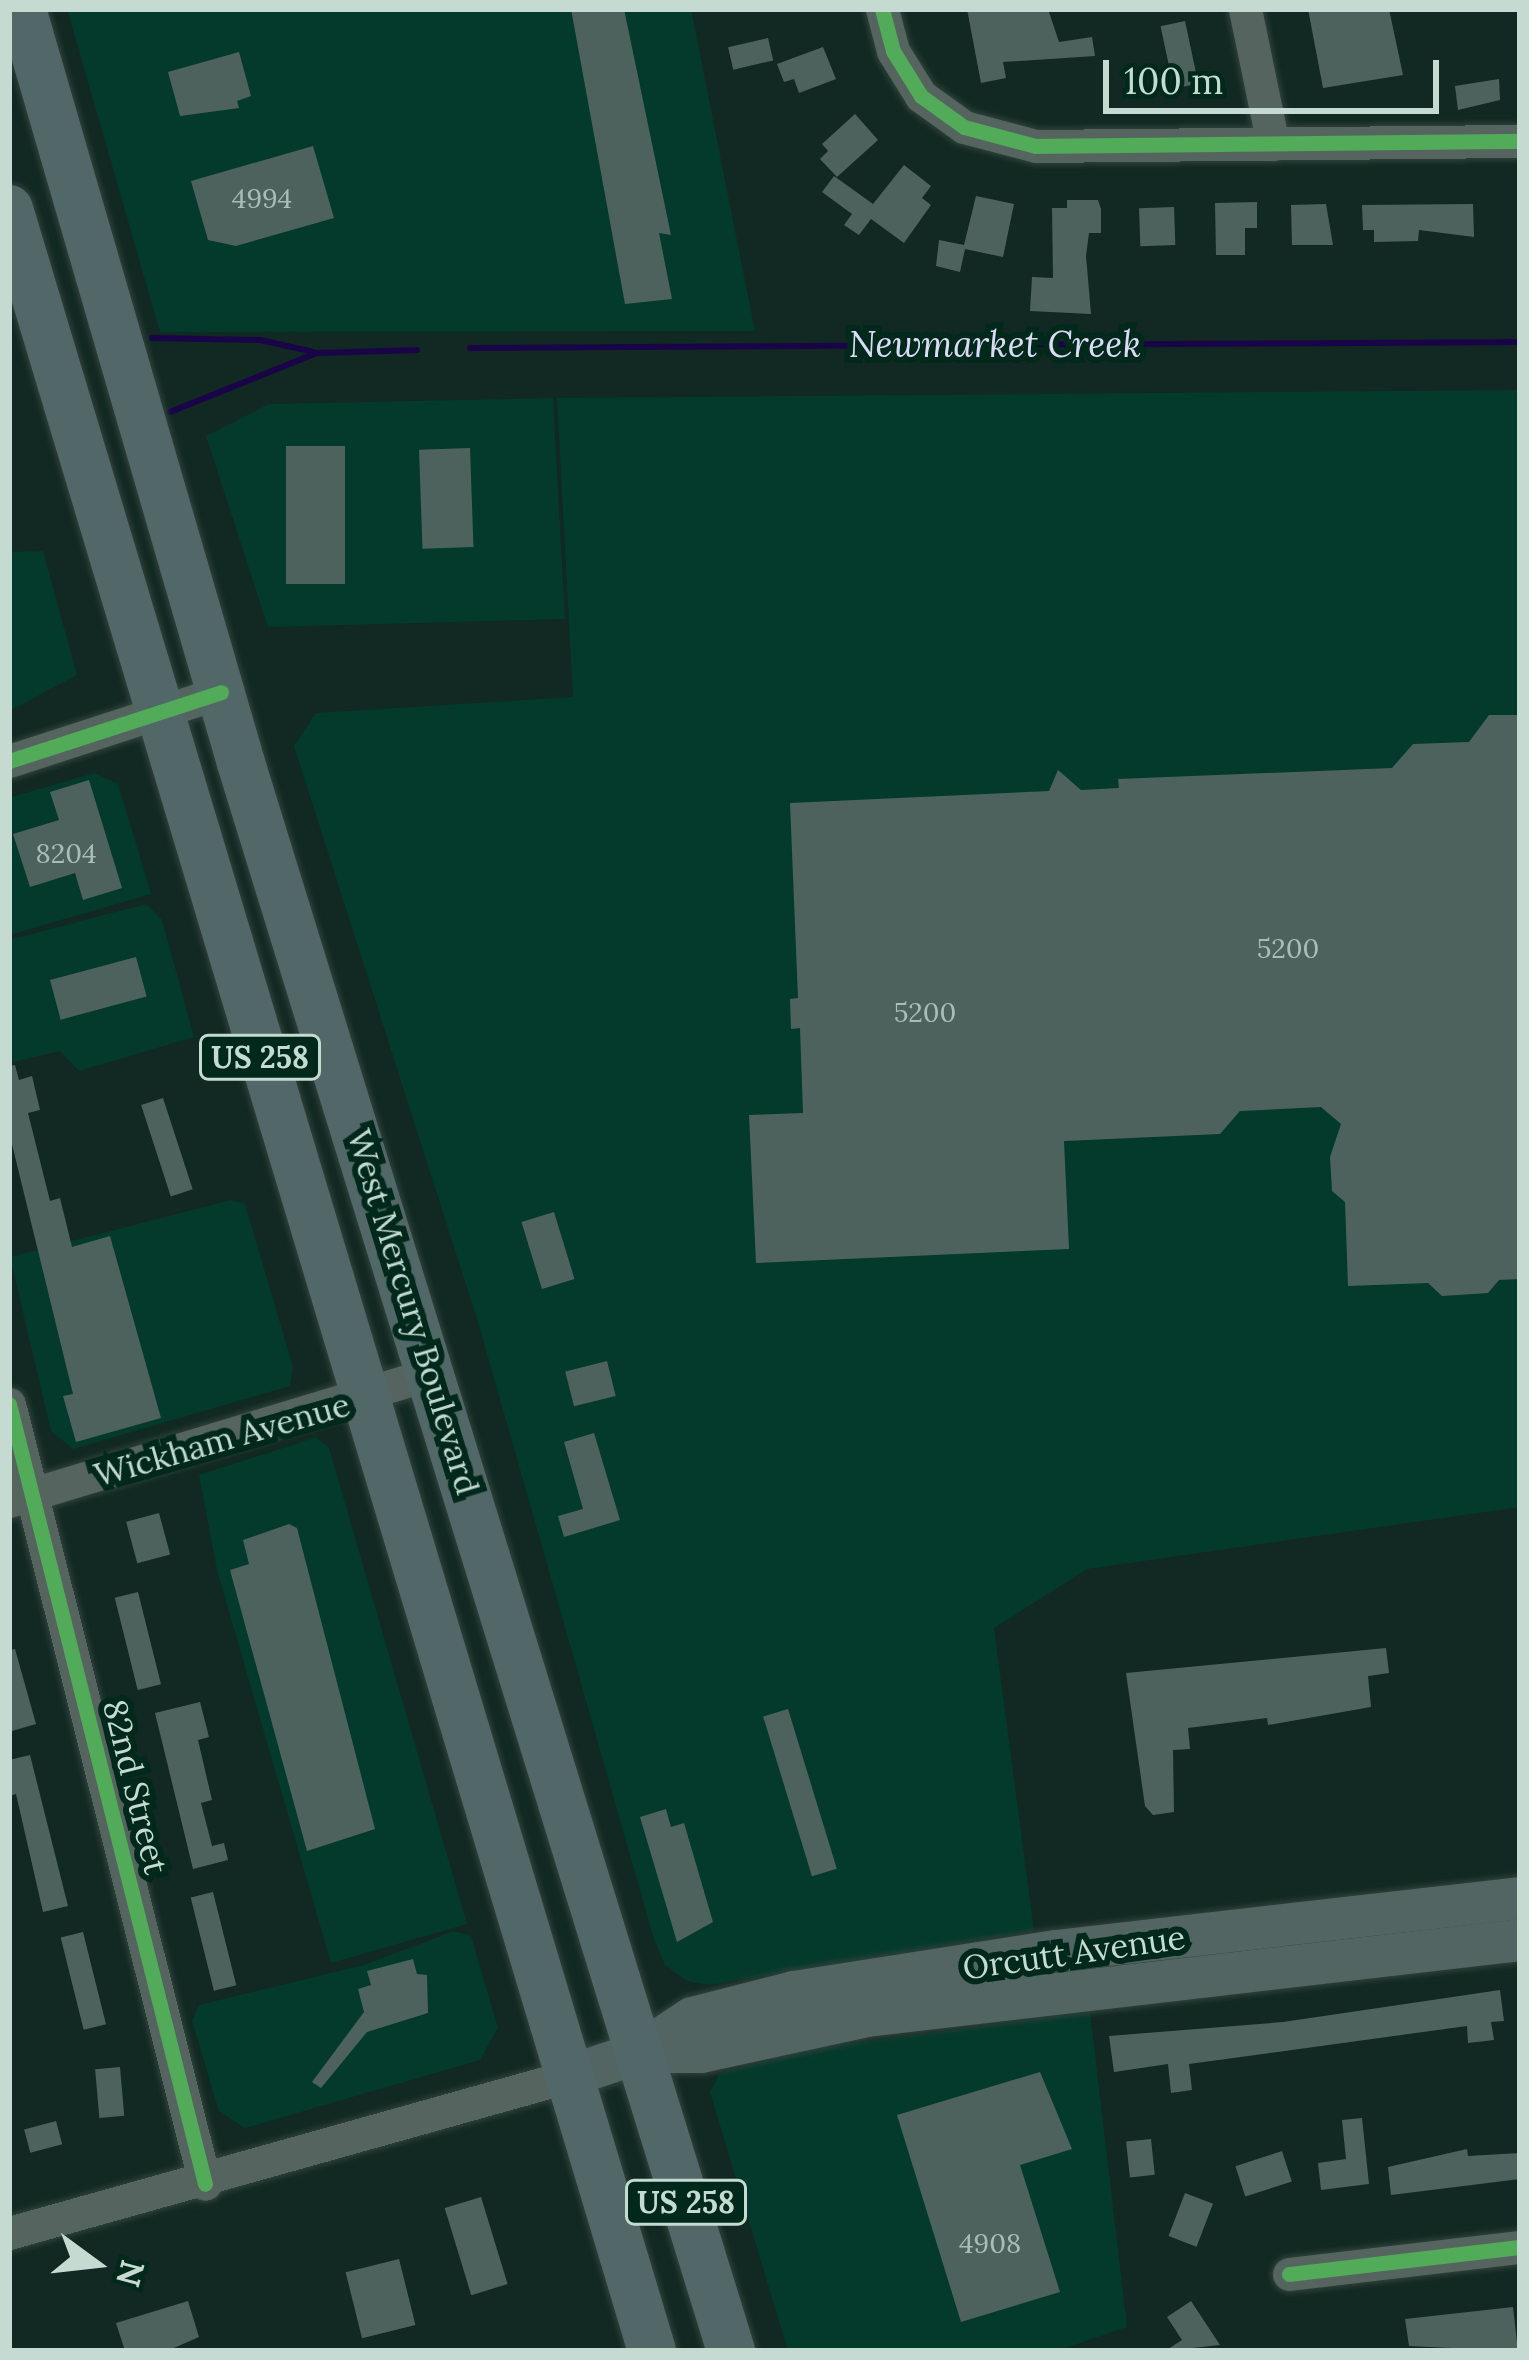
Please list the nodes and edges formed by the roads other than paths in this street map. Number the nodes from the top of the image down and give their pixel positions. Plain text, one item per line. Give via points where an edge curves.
1 (22, 9) edge
2 (882, 9) edge
3 (1245, 9) edge
4 (1520, 141) edge
5 (1273, 144) junction
6 (9, 209) edge
7 (221, 692) junction
8 (157, 716) junction
9 (9, 761) edge
10 (433, 1372) junction
11 (364, 1398) junction
12 (9, 1404) edge
13 (21, 1498) edge
14 (1520, 1898) edge
15 (1154, 1940) junction
16 (1520, 1940) edge
17 (1050, 1994) junction
18 (641, 2052) junction
19 (566, 2078) junction
20 (205, 2184) junction
21 (9, 2234) edge
22 (1520, 2247) edge
23 (1289, 2274) dead end
24 (652, 2351) edge
25 (731, 2351) edge

1 - 7 highway, West Mercury Boulevard / US 258
2 - 5 street via 893,51 921,96 964,127 1066,148
3 - 5 street
4 - 5 street
6 - 8 highway, US 258
7 - 8 street
7 - 10 highway, West Mercury Boulevard / US 258
8 - 9 street
8 - 11 highway, US 258
10 - 11 street, Wickham Avenue
10 - 18 highway, West Mercury Boulevard / US 258
11 - 13 street, Wickham Avenue
11 - 19 highway, US 258
12 - 13 street, 82nd Street
13 - 20 street, 82nd Street
14 - 15 main road, Orcutt Avenue
15 - 17 main road via 1121,1964 1059,1975
15 - 18 main road, Orcutt Avenue via 794,1992 692,2018
16 - 17 main road, Orcutt Avenue
17 - 18 main road, Orcutt Avenue via 848,2019 700,2052
18 - 19 main road, Orcutt Avenue
18 - 25 highway, West Mercury Boulevard / US 258
19 - 20 street, Orcutt Avenue
19 - 24 highway, US 258
20 - 21 street, Orcutt Avenue
22 - 23 street

